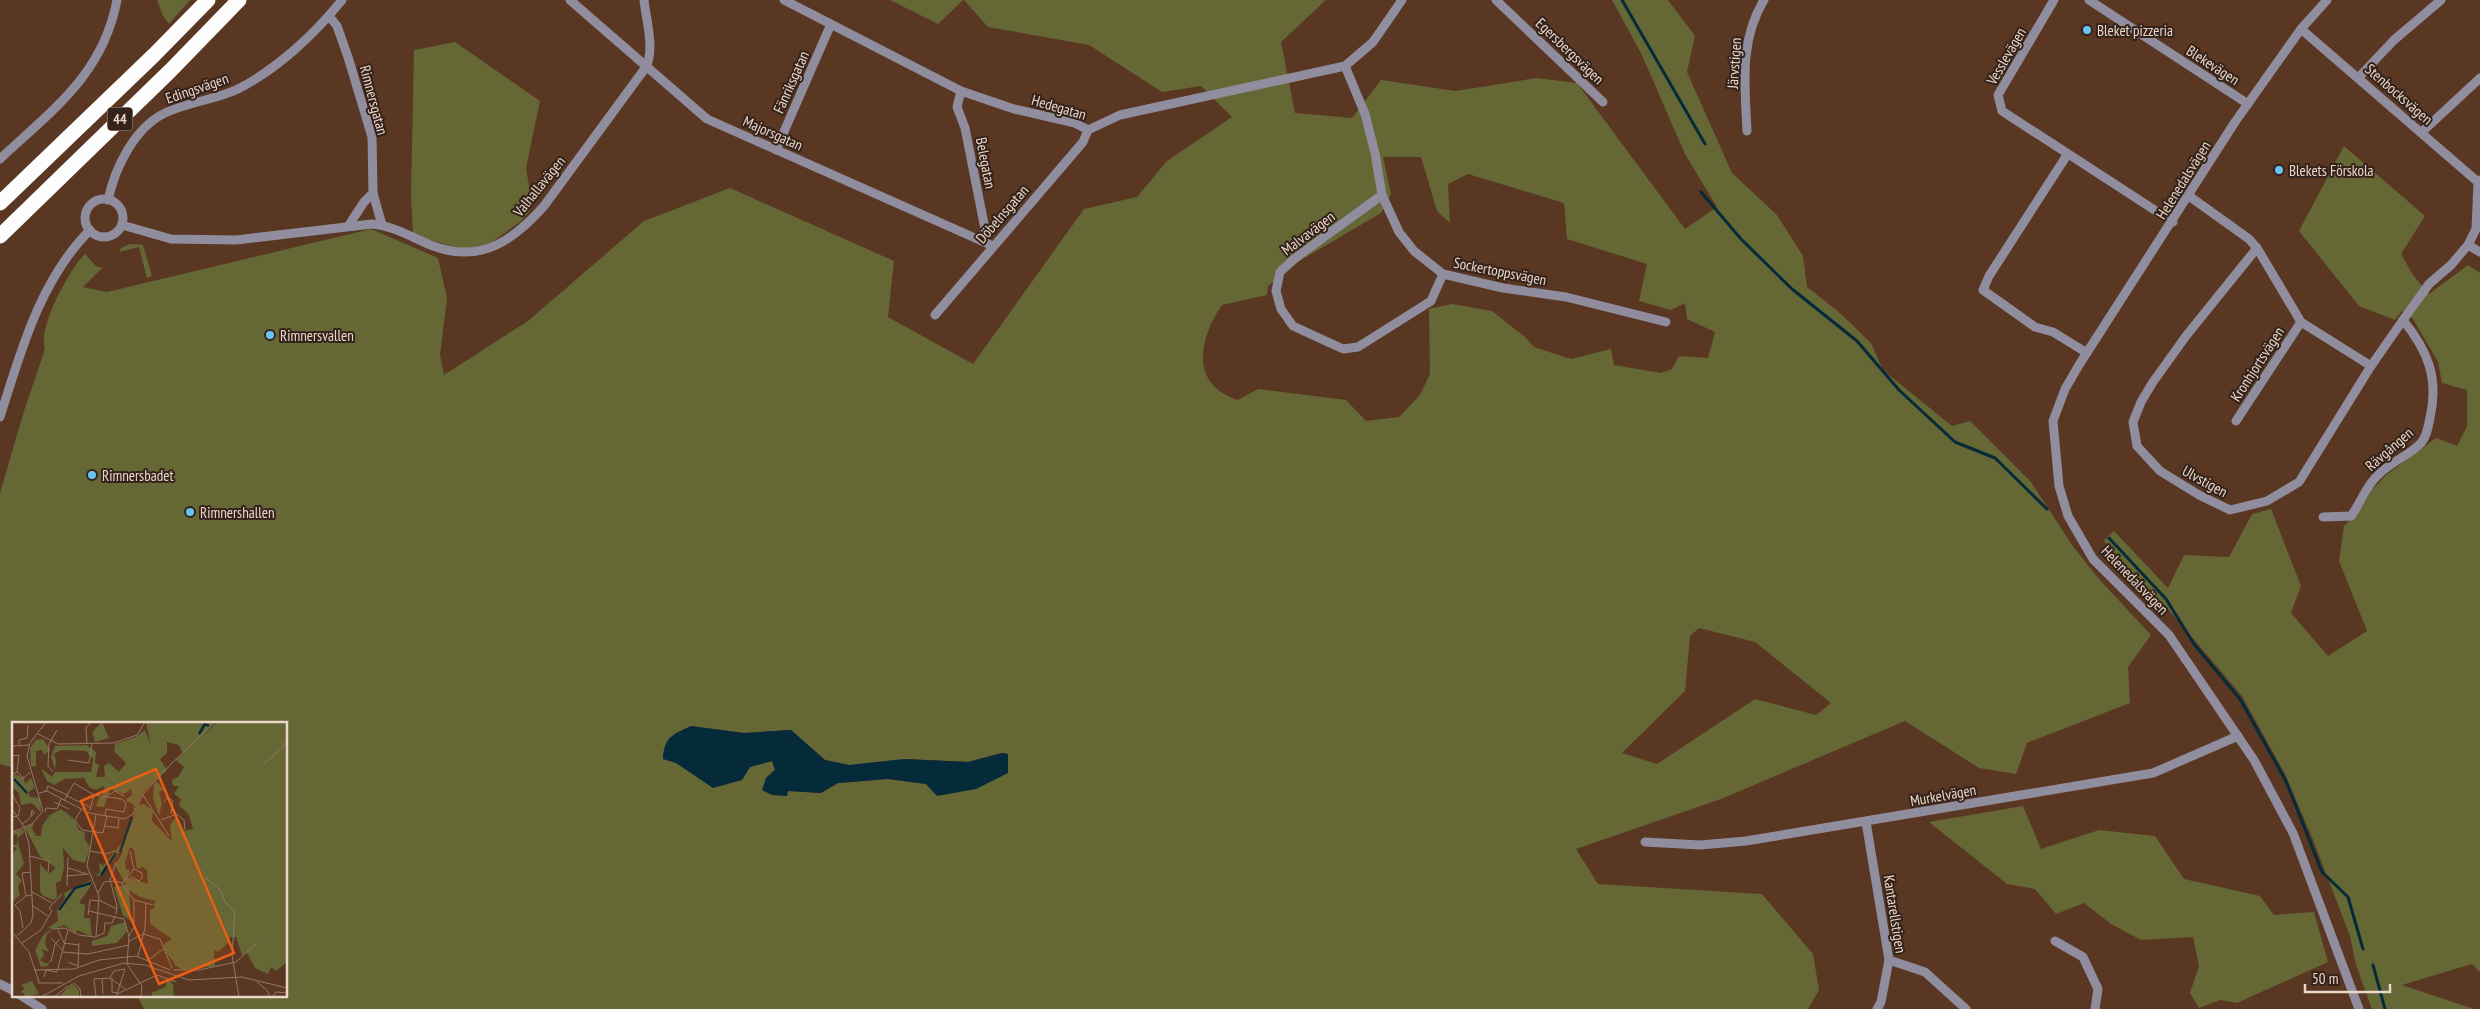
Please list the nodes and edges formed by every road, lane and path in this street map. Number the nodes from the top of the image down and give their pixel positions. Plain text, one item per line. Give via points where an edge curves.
1 (118, 0) edge
2 (208, 0) edge
3 (238, 0) edge
4 (342, 0) edge
5 (570, 0) edge
6 (644, 0) edge
7 (784, 0) edge
8 (1402, 0) edge
9 (1496, 0) edge
10 (1764, 0) edge
11 (2054, 0) edge
12 (2088, 0) edge
13 (2327, 0) edge
14 (2441, 0) edge
15 (329, 16) junction
16 (831, 24) junction
17 (2301, 29) junction
18 (1345, 66) junction
19 (646, 67) junction
20 (2359, 77) junction
21 (2480, 78) edge
22 (961, 91) junction
23 (1603, 102) dead end
24 (2248, 104) junction
25 (1088, 130) junction
26 (1747, 131) dead end
27 (2423, 132) junction
28 (776, 150) junction
29 (2067, 155) junction
30 (0, 159) edge
31 (2479, 181) edge
32 (373, 193) junction
33 (1382, 196) junction
34 (2189, 196) junction
35 (108, 200) junction
36 (0, 203) edge
37 (2173, 222) junction
38 (122, 225) junction
39 (382, 225) junction
40 (349, 226) junction
41 (90, 230) junction
42 (0, 236) edge
43 (980, 240) junction
44 (2468, 245) junction
45 (993, 246) junction
46 (2257, 248) junction
47 (2480, 252) edge
48 (1442, 274) junction
49 (934, 315) dead end
50 (2403, 320) junction
51 (1666, 322) dead end
52 (2301, 322) junction
53 (2086, 354) junction
54 (2371, 366) junction
55 (0, 417) edge
56 (2236, 421) dead end
57 (2323, 517) dead end
58 (2238, 736) junction
59 (1866, 822) junction
60 (1645, 842) dead end
61 (2056, 941) dead end
62 (1889, 960) junction
63 (0, 984) edge
64 (12, 990) edge
65 (22, 996) edge
66 (42, 1009) edge
67 (1877, 1009) edge
68 (1966, 1009) edge
69 (2094, 1009) edge
70 (2359, 1009) edge

1 - 30 street via 102,50 79,85
2 - 36 highway, 44
3 - 42 highway, 44 via 176,65
4 - 15 street, Edingsvägen
5 - 19 street, Majorsgatan
6 - 19 street via 650,60
7 - 16 street, Hedegatan
8 - 18 street, Hedegatan via 1373,42
9 - 23 street, Egersbergsvägen
10 - 26 street, Järvstigen via 1752,25 1745,54
11 - 29 street, Vesslevägen via 1998,96 2002,111
12 - 24 street, Blekevägen
13 - 17 street, Helenedalsvägen
14 - 20 street via 2394,40
15 - 32 street, Rimnersgatan via 337,26 372,137
15 - 35 street, Edingsvägen via 297,47 238,89 164,113 150,124 123,156
16 - 22 street, Hedegatan
16 - 28 street, Fänriksgatan
17 - 20 street, Stenbocksvägen
17 - 24 street, Helenedalsvägen
18 - 25 street, Hedegatan via 1120,115
18 - 33 street, Sockertoppsvägen via 1365,114
19 - 28 street, Majorsgatan via 707,119
19 - 39 street, Valhallavägen via 544,206 527,225 498,246 459,252 435,247
20 - 27 street, Stenbocksvägen
21 - 27 street
22 - 25 street, Hedegatan via 1014,109 1075,122
22 - 43 street, Belegatan via 958,107 985,229
24 - 34 street, Helenedalsvägen
25 - 45 street, Döbelnsgatan via 1083,142
27 - 31 street, Stenbocksvägen
28 - 43 street, Majorsgatan
29 - 37 street, Vesslevägen
29 - 53 street via 1983,290 2035,327 2053,332
31 - 44 street, Ulvstigen via 2476,230
32 - 39 street, Rimnersgatan
32 - 40 street
33 - 48 street, Sockertoppsvägen via 1399,232 1414,251
33 - 48 street, Malvavägen via 1280,272 1276,291 1280,309 1293,326 1343,349 1358,346 1431,301
34 - 37 street, Helenedalsvägen
34 - 46 street via 2250,239
35 - 38 street via 121,209
35 - 41 street via 98,200 88,208 86,218
37 - 53 street, Helenedalsvägen
38 - 40 street, Valhallavägen via 171,239 210,240 306,233
38 - 41 street via 114,235 106,237
39 - 40 street, Valhallavägen
41 - 55 street via 64,259 47,290
43 - 45 street, Majorsgatan
44 - 47 street
44 - 50 street, Ulvstigen via 2430,284
45 - 49 street, Döbelnsgatan
46 - 52 street
46 - 54 street, Ulvstigen via 2186,336 2141,402 2133,422 2139,450 2160,471 2230,510 2267,501 2299,482
48 - 51 street, Sockertoppsvägen via 1503,288 1566,297
50 - 54 street, Ulvstigen
50 - 57 street, Rävgången via 2416,336 2434,378 2427,432 2416,448 2378,475 2364,491 2350,516
52 - 54 street
52 - 56 street, Kronhjortsvägen
53 - 58 street, Helenedalsvägen via 2065,389 2053,421 2059,486 2068,516 2093,560 2169,635
58 - 59 street, Murkelvägen via 2153,773
58 - 70 street, Helenedalsvägen via 2293,833
59 - 60 street, Murkelvägen via 1746,841 1700,845
59 - 62 street, Kantarellstigen
61 - 69 street via 2083,957 2098,989
62 - 67 street, Kantarellstigen
62 - 68 street via 1925,972
63 - 64 street
65 - 66 street

